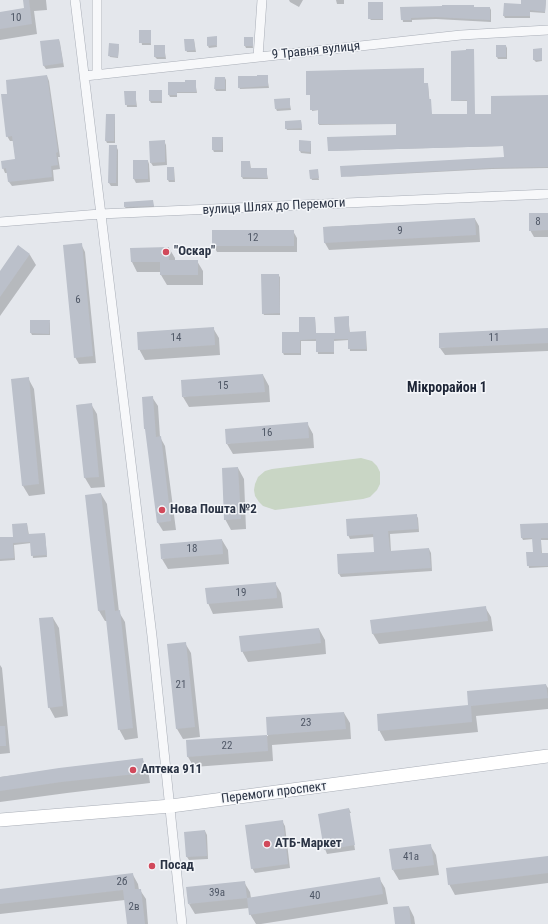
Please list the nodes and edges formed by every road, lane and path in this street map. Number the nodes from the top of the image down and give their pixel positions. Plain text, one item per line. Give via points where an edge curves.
1 (75, 0) edge
2 (98, 0) edge
3 (262, 0) edge
4 (548, 30) edge
5 (258, 57) junction
6 (97, 75) junction
7 (85, 76) junction
8 (548, 194) edge
9 (100, 214) junction
10 (0, 222) edge
11 (548, 756) edge
12 (171, 806) junction
13 (0, 820) edge
14 (182, 924) edge

1 - 7 street
2 - 6 street
3 - 5 street
4 - 5 street, 9 Травня вулиця via 461,35
5 - 6 street, 9 Травня вулиця
6 - 7 street, 9 Травня вулиця
7 - 9 street
8 - 9 street, вулиця Шлях до Перемоги
9 - 10 street, вулиця Шлях до Перемоги
9 - 12 street
11 - 12 street, Перемоги проспект
12 - 13 street, Перемоги проспект
12 - 14 street

